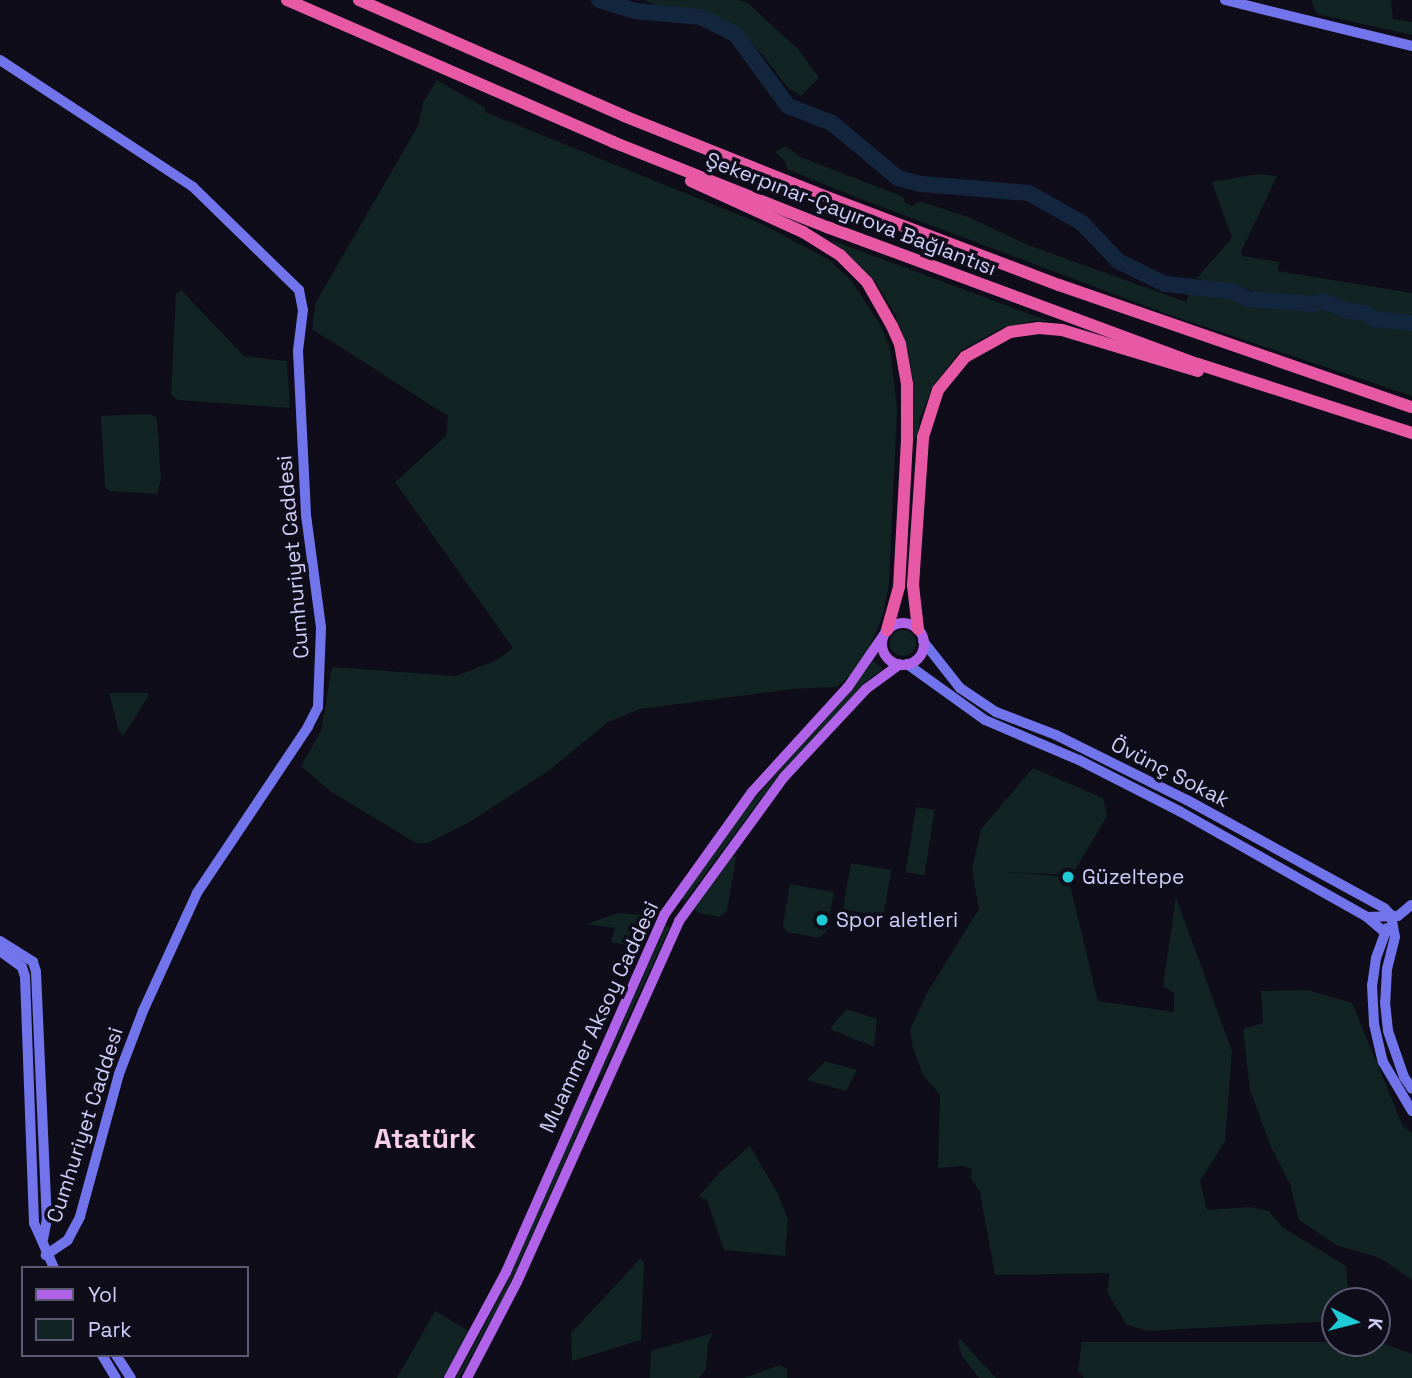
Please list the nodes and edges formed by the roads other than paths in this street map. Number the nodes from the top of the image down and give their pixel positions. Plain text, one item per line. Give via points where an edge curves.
1 (287, 0) edge
2 (359, 0) edge
3 (1225, 0) edge
4 (1412, 46) edge
5 (0, 60) edge
6 (613, 142) junction
7 (1278, 390) junction
8 (1412, 407) edge
9 (1412, 433) edge
10 (885, 633) junction
11 (921, 635) junction
12 (903, 664) junction
13 (1411, 905) edge
14 (1367, 917) junction
15 (1393, 922) junction
16 (1384, 932) junction
17 (0, 941) edge
18 (0, 951) edge
19 (1412, 1089) edge
20 (1412, 1111) edge
21 (43, 1239) junction
22 (46, 1255) junction
23 (53, 1266) edge
24 (103, 1357) edge
25 (117, 1357) edge
26 (117, 1378) edge
27 (131, 1378) edge
28 (449, 1378) edge
29 (467, 1378) edge

1 - 6 highway, Şekerpınar-Çayırova Bağlantısı
2 - 8 highway, Şekerpınar-Çayırova Bağlantısı via 624,116 814,192 1071,290
3 - 4 street
5 - 22 street, Cumhuriyet Caddesi via 193,187 299,290 306,515 321,628 318,707 197,893 119,1074 80,1217 68,1240
6 - 7 highway, Şekerpınar-Çayırova Bağlantısı via 923,264
6 - 10 highway via 803,232 847,262 881,303 900,344 907,384 899,587
7 - 9 highway, Şekerpınar-Çayırova Bağlantısı
7 - 11 highway via 1168,364 1062,330 1010,332 965,357 938,390 923,437 913,585
10 - 11 main road via 898,623
10 - 12 main road via 882,647 886,657
10 - 28 main road, Muammer Aksoy Caddesi via 848,687 752,792 668,908 499,1287
11 - 12 main road via 921,653
11 - 15 street, Övünç Sokak via 960,688 996,712 1056,735 1187,800 1384,908
12 - 14 street, Övünç Sokak via 985,720 1079,760 1181,812
12 - 29 main road via 866,689 784,777 683,914 517,1282
13 - 14 street via 1398,916
14 - 16 street, Övünç Sokak
15 - 16 street
15 - 19 street via 1385,1002 1388,1031
16 - 20 street via 1372,985 1374,1024 1383,1062
17 - 21 street via 33,961 36,972 47,1219
18 - 21 street via 22,967 25,977 34,1223
21 - 22 street
22 - 23 street
24 - 26 street
25 - 27 street

